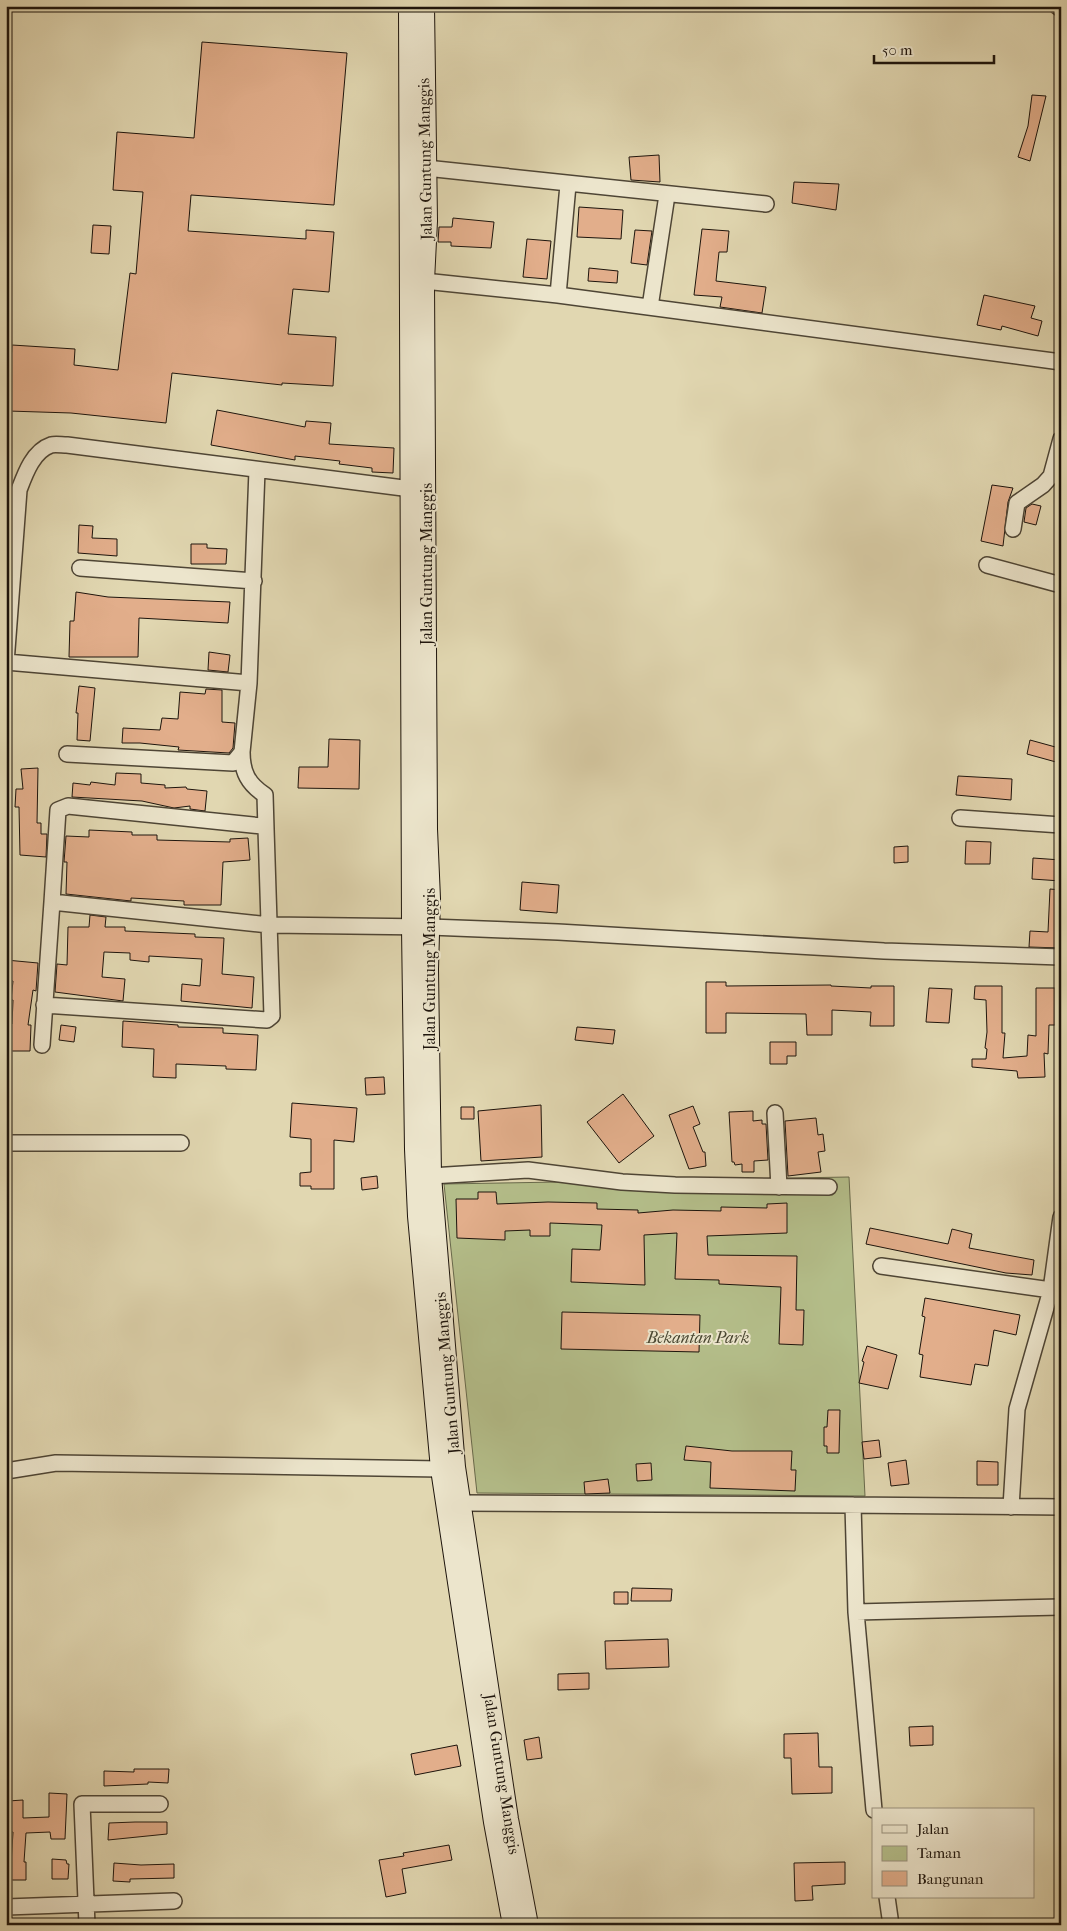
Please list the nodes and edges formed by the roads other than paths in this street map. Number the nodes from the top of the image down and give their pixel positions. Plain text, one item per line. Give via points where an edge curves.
1 (409, 6) edge
2 (424, 6) edge
3 (1057, 6) edge
4 (1061, 9) edge
5 (426, 168) junction
6 (568, 184) junction
7 (667, 194) junction
8 (766, 204) dead end
9 (424, 281) junction
10 (558, 295) junction
11 (650, 307) junction
12 (1061, 362) edge
13 (418, 400) junction
14 (1061, 439) edge
15 (257, 470) junction
16 (411, 489) junction
17 (1013, 529) dead end
18 (987, 565) dead end
19 (80, 568) dead end
20 (254, 581) junction
21 (1061, 585) edge
22 (6, 662) edge
23 (249, 683) junction
24 (242, 752) junction
25 (67, 754) dead end
26 (960, 818) dead end
27 (1061, 825) edge
28 (266, 829) junction
29 (52, 902) junction
30 (269, 925) junction
31 (421, 928) junction
32 (1061, 958) edge
33 (44, 1004) junction
34 (42, 1045) dead end
35 (775, 1114) dead end
36 (6, 1143) edge
37 (181, 1143) dead end
38 (431, 1176) junction
39 (779, 1187) junction
40 (829, 1187) dead end
41 (1061, 1217) edge
42 (429, 1247) junction
43 (880, 1266) dead end
44 (1051, 1290) junction
45 (441, 1469) junction
46 (7, 1470) edge
47 (853, 1505) junction
48 (1011, 1507) junction
49 (1061, 1507) edge
50 (457, 1508) junction
51 (1061, 1607) edge
52 (856, 1612) junction
53 (160, 1804) dead end
54 (874, 1808) edge
55 (887, 1898) edge
56 (174, 1901) dead end
57 (86, 1904) junction
58 (6, 1907) edge
59 (87, 1925) edge
60 (513, 1925) edge
61 (528, 1925) edge
62 (891, 1925) edge

1 - 13 street, Jalan Guntung Manggis
2 - 5 street, Jalan Guntung Manggis
3 - 4 street
5 - 6 street
5 - 9 street, Jalan Guntung Manggis
6 - 7 street
6 - 10 street
7 - 8 street
7 - 11 street
9 - 10 street
9 - 13 street, Jalan Guntung Manggis
10 - 11 street
11 - 12 street
13 - 16 street, Jalan Guntung Manggis
13 - 31 street, Jalan Guntung Manggis via 427,828
14 - 17 street via 1050,476 1043,485 1017,503
15 - 16 street
15 - 20 street
15 - 22 street via 67,445 51,445 38,454 26,469 19,490
16 - 31 street, Jalan Guntung Manggis
18 - 21 street
19 - 20 street
20 - 23 street
22 - 23 street
23 - 24 street
24 - 25 street via 233,763
24 - 28 street via 242,766 248,781 265,795
26 - 27 street
28 - 29 street via 261,825 62,807 58,810
28 - 30 street
29 - 30 street
29 - 33 street
30 - 31 street
30 - 33 street via 272,1016 268,1020
31 - 32 street
31 - 38 street, Jalan Guntung Manggis via 428,968
31 - 42 street, Jalan Guntung Manggis via 415,1149
33 - 34 street
35 - 39 street
36 - 37 street
38 - 39 street via 528,1170 622,1182
38 - 42 street, Jalan Guntung Manggis
39 - 40 street
41 - 44 street
42 - 45 street, Jalan Guntung Manggis
42 - 50 street, Jalan Guntung Manggis
43 - 44 street
44 - 48 street via 1017,1408
45 - 46 street via 56,1463
45 - 50 street, Jalan Guntung Manggis
47 - 48 street
47 - 50 street
47 - 52 street
48 - 49 street
50 - 60 street, Jalan Guntung Manggis via 493,1813
50 - 61 street, Jalan Guntung Manggis
51 - 52 street
52 - 54 street
53 - 57 street via 82,1804
55 - 62 street
56 - 57 street
57 - 58 street
57 - 59 street

